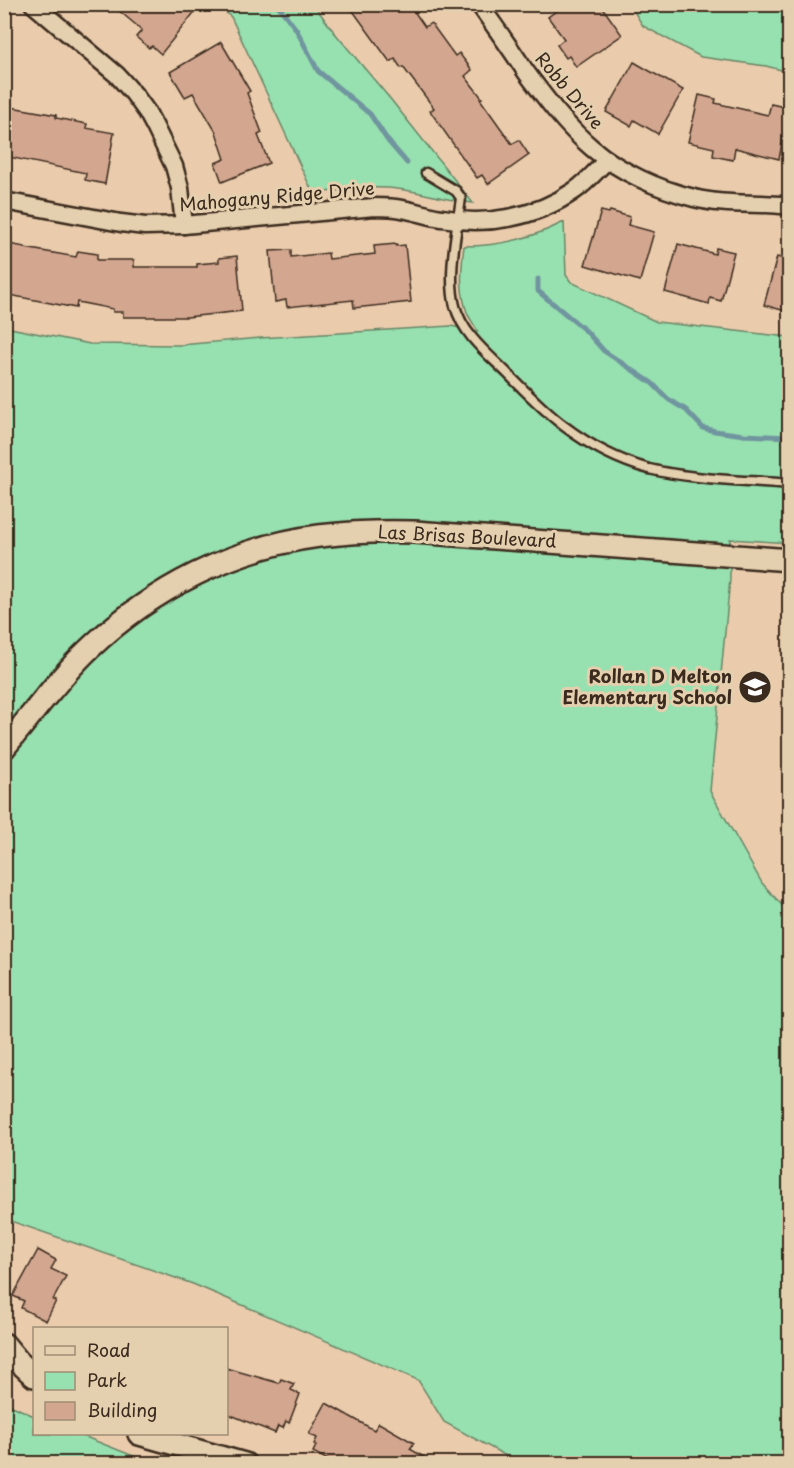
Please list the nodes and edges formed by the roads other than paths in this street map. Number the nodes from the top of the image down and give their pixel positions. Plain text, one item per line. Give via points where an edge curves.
1 (33, 4) edge
2 (478, 4) edge
3 (607, 160) junction
4 (426, 173) dead end
5 (4, 201) edge
6 (789, 206) edge
7 (458, 220) junction
8 (184, 225) junction
9 (789, 484) edge
10 (789, 560) edge
11 (4, 748) edge
12 (4, 1344) edge
13 (33, 1375) edge
14 (143, 1435) edge
15 (245, 1464) edge

1 - 8 street via 117,75 147,112 174,166
2 - 3 street, Robb Drive via 546,100
3 - 6 street, Robb Drive via 650,183 695,199
3 - 7 street, Mahogany Ridge Drive via 575,190 543,208 508,219
4 - 7 lane via 456,190 461,198
5 - 8 street, Mahogany Ridge Drive via 121,223
7 - 8 street, Mahogany Ridge Drive via 374,207
7 - 9 lane via 452,290 462,323 474,340 563,426 603,450 647,468
10 - 11 street, Las Brisas Boulevard via 415,532 361,531 274,545 198,573 123,619 65,674
12 - 13 street
14 - 15 street

